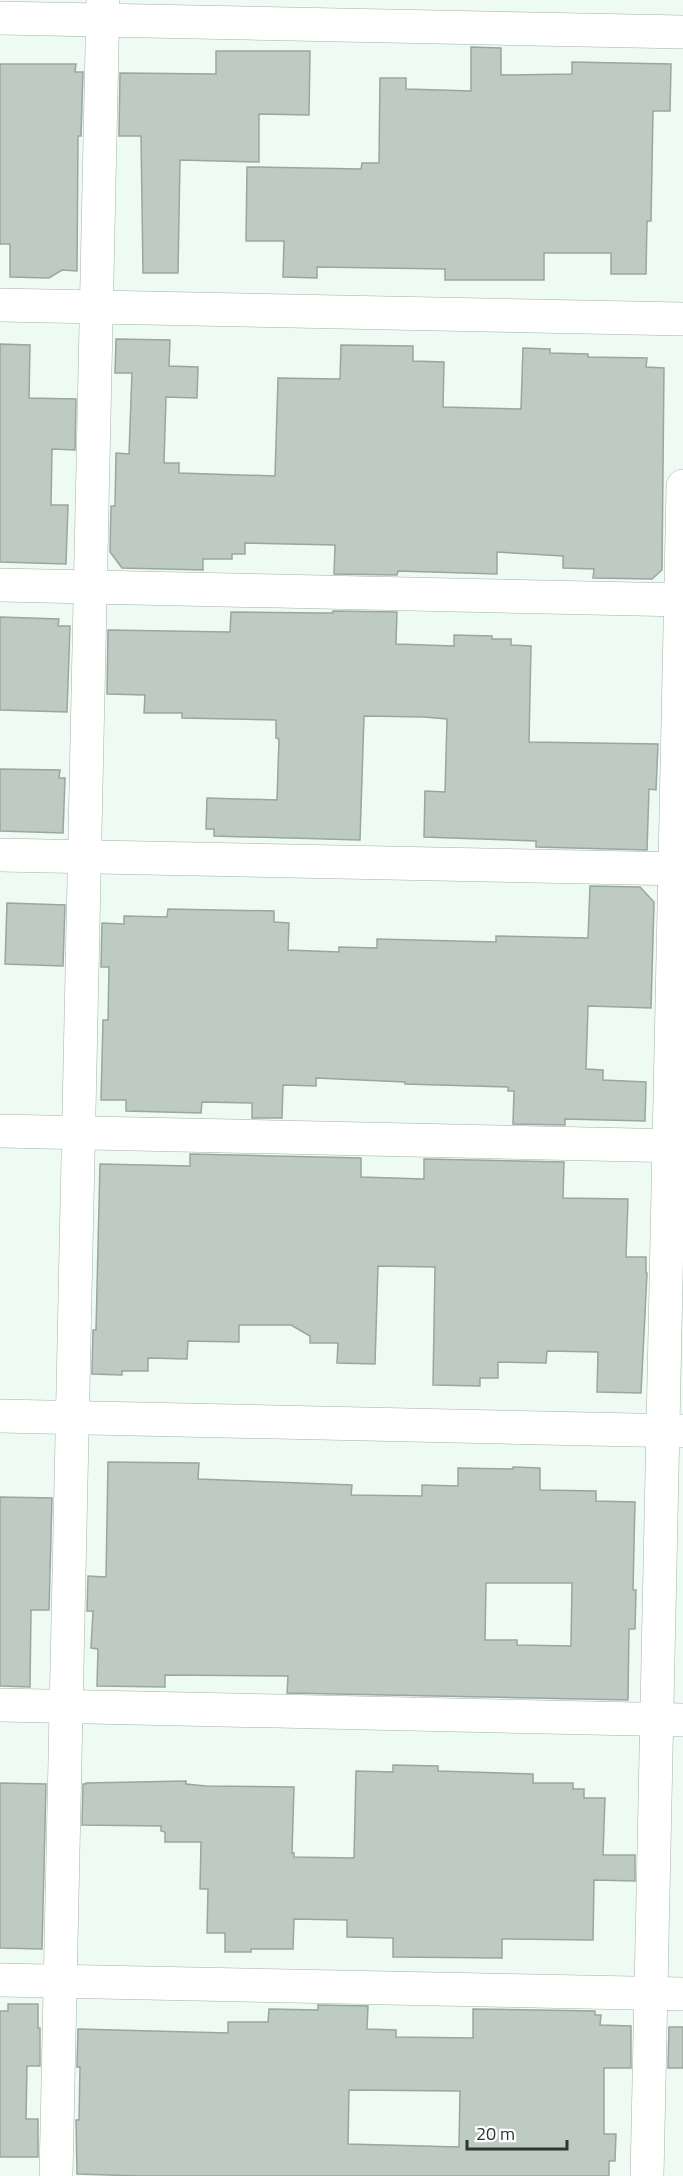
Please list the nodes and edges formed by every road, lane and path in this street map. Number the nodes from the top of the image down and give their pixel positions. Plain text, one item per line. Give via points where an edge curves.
1 (103, 10) edge
2 (0, 18) edge
3 (683, 32) edge
4 (0, 305) edge
5 (95, 307) junction
6 (683, 319) edge
7 (683, 486) edge
8 (0, 585) edge
9 (90, 586) junction
10 (682, 599) edge
11 (0, 855) edge
12 (84, 856) junction
13 (679, 869) edge
14 (0, 1131) edge
15 (78, 1132) junction
16 (676, 1146) edge
17 (0, 1416) edge
18 (71, 1418) junction
19 (673, 1431) edge
20 (0, 1705) edge
21 (66, 1706) junction
22 (670, 1720) edge
23 (0, 1980) edge
24 (60, 1981) junction
25 (650, 1993) junction
26 (683, 1994) edge
27 (56, 2176) edge
28 (646, 2176) edge

1 - 2 street
1 - 3 street
1 - 5 street
4 - 5 street
5 - 6 street
5 - 9 street
7 - 10 street
8 - 9 street
9 - 10 street
9 - 12 street
10 - 13 street
11 - 12 street
12 - 13 street
12 - 15 street
13 - 16 street
14 - 15 street
15 - 16 street
15 - 18 street
16 - 19 street
17 - 18 street
18 - 19 street
18 - 21 street
19 - 22 street
20 - 21 street
21 - 22 street
21 - 24 street
22 - 25 street
23 - 24 street
24 - 25 street
24 - 27 street
25 - 26 street
25 - 28 street

